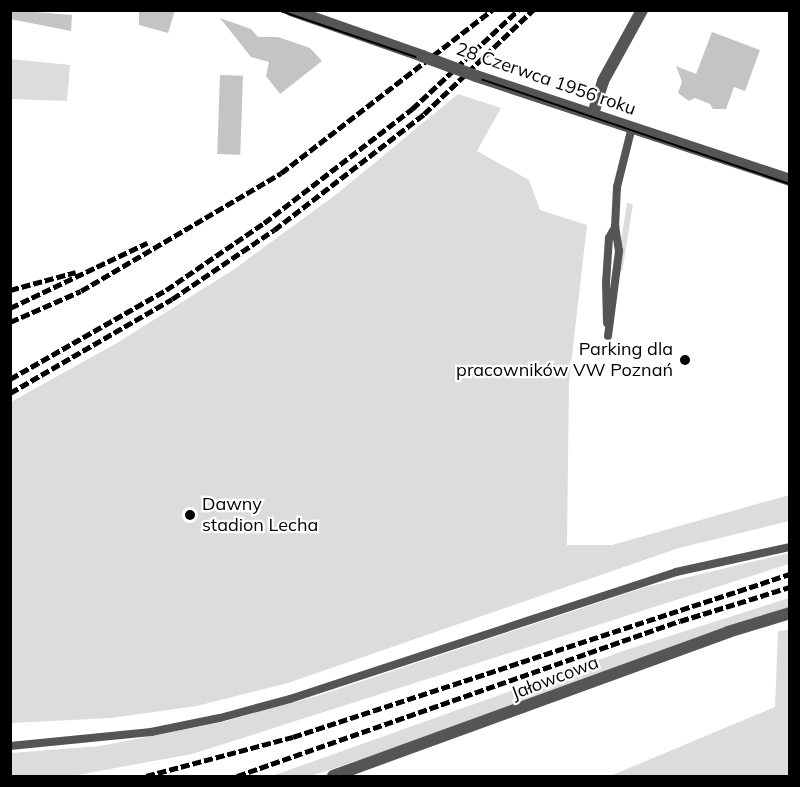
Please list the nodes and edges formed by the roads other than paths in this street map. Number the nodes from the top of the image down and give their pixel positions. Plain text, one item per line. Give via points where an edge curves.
1 (291, 10) edge
2 (642, 10) edge
3 (593, 114) junction
4 (632, 128) junction
5 (789, 180) edge
6 (615, 226) junction
7 (789, 547) edge
8 (789, 613) edge
9 (10, 746) edge
10 (333, 777) edge

1 - 3 street, 28 Czerwca 1956 roku, bridge
2 - 3 street via 603,81
3 - 4 street, 28 Czerwca 1956 roku
4 - 5 street, 28 Czerwca 1956 roku
4 - 6 lane via 620,171
6 - 6 lane via 609,238 606,283 608,336 619,251
7 - 9 lane via 676,572 290,699 220,718 151,732
8 - 10 street, Jałowcowa

